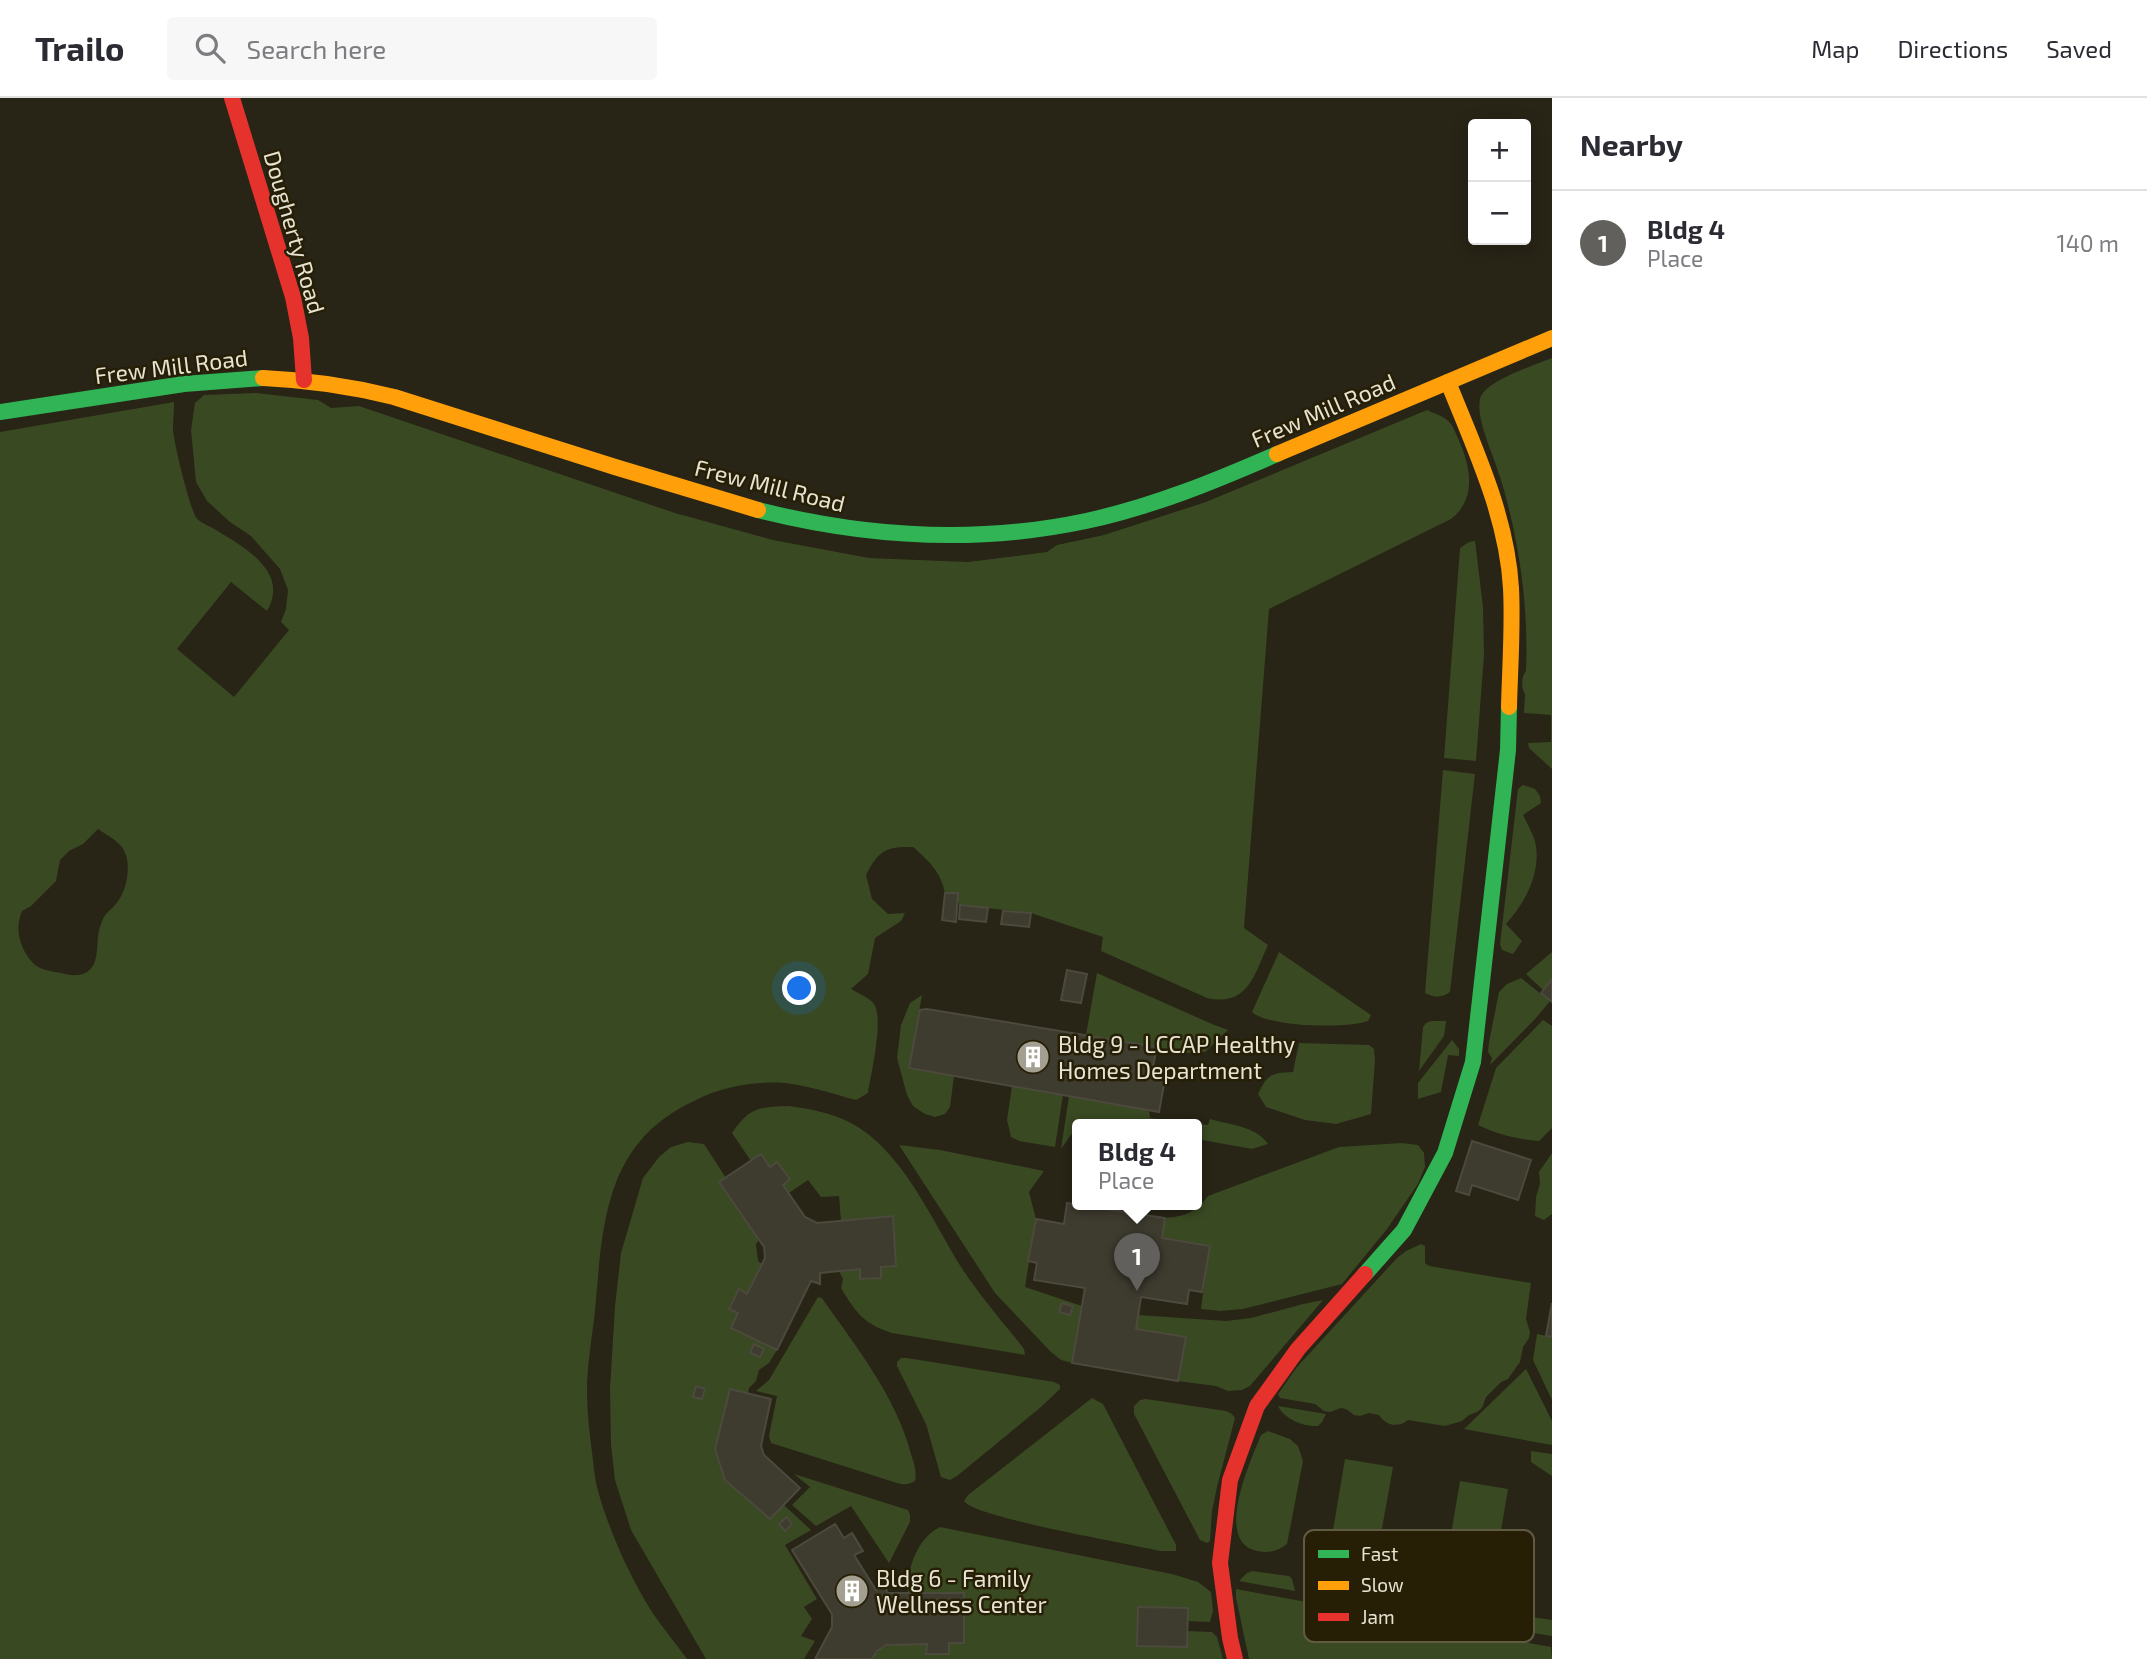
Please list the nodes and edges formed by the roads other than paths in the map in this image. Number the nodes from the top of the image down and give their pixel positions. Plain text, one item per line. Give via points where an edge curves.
1 (232, 98) edge
2 (1552, 338) edge
3 (304, 380) junction
4 (1448, 382) junction
5 (0, 412) edge
6 (1235, 1659) edge

1 - 3 street, Dougherty Road via 293,297
2 - 4 street, Frew Mill Road
3 - 4 street, Frew Mill Road via 394,397 788,517 862,529 971,535 1086,521 1160,500
3 - 5 street, Frew Mill Road via 184,384
4 - 6 street via 1483,469 1502,533 1511,587 1508,750 1473,1062 1445,1153 1404,1230 1298,1349 1257,1406 1230,1480 1220,1563

